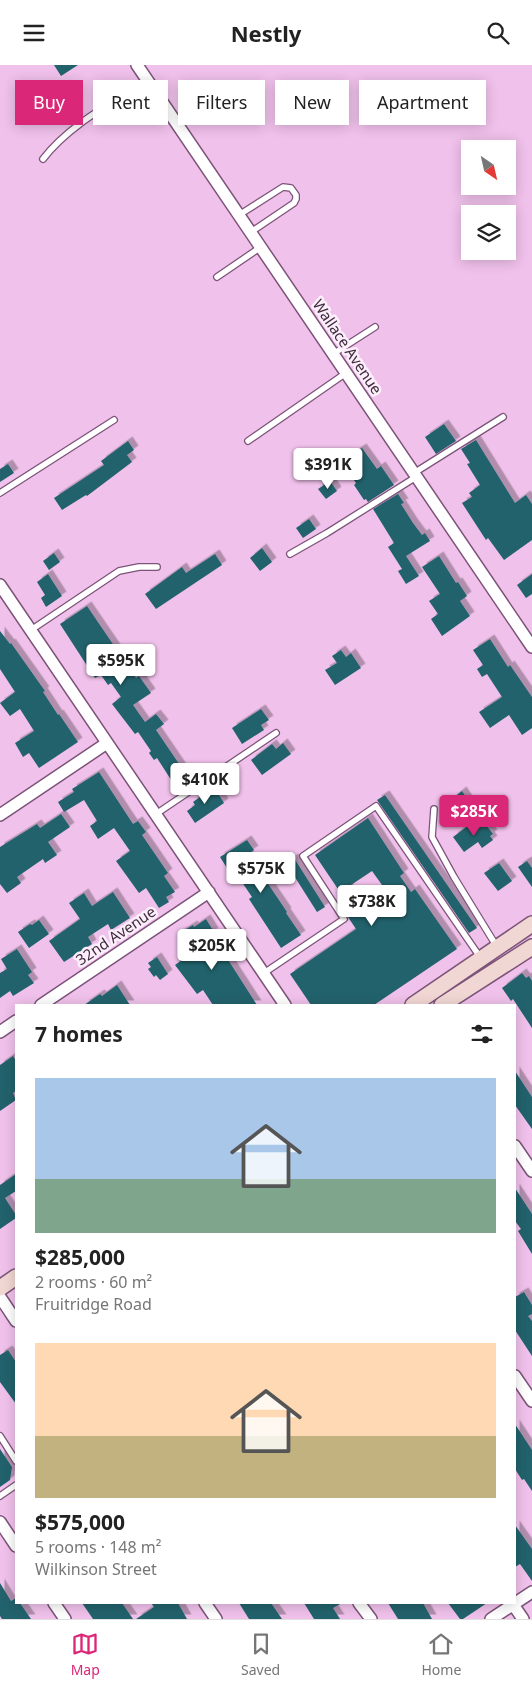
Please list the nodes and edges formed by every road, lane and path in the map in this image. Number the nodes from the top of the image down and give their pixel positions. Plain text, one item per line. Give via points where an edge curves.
1 (137, 65) edge
2 (147, 79) junction
3 (43, 159) dead end
4 (239, 215) junction
5 (251, 232) junction
6 (261, 247) junction
7 (217, 277) dead end
8 (375, 327) dead end
9 (333, 354) junction
10 (346, 373) junction
11 (503, 417) dead end
12 (114, 420) dead end
13 (248, 441) dead end
14 (415, 475) junction
15 (0, 493) edge
16 (290, 554) dead end
17 (158, 567) dead end
18 (0, 585) edge
19 (4, 600) edge
20 (30, 630) junction
21 (532, 647) edge
22 (276, 733) dead end
23 (107, 743) junction
24 (434, 809) dead end
25 (156, 814) junction
26 (0, 815) edge
27 (209, 892) junction
28 (532, 924) edge
29 (498, 947) junction
30 (532, 947) edge
31 (481, 959) junction
32 (264, 973) junction
33 (42, 1004) edge
34 (284, 1004) edge
35 (414, 1004) edge
36 (444, 1004) edge
37 (15, 1022) edge
38 (0, 1032) edge
39 (516, 1147) edge
40 (532, 1171) edge
41 (15, 1278) edge
42 (0, 1288) edge
43 (0, 1297) edge
44 (15, 1320) edge
45 (516, 1377) edge
46 (532, 1401) edge
47 (0, 1436) edge
48 (15, 1459) edge
49 (15, 1486) edge
50 (0, 1496) edge
51 (0, 1522) edge
52 (15, 1544) edge
53 (532, 1592) edge
54 (516, 1601) edge
55 (55, 1604) edge
56 (206, 1604) edge
57 (361, 1604) edge
58 (512, 1604) edge
59 (514, 1604) edge
60 (65, 1619) edge
61 (216, 1619) edge
62 (371, 1619) edge
63 (491, 1619) edge
64 (523, 1619) edge

1 - 2 street, Wallace Avenue
2 - 3 lane via 54,144
2 - 4 street, Wallace Avenue
4 - 5 street, Wallace Avenue
4 - 5 lane via 283,187 294,191 294,203
5 - 6 street, Wallace Avenue
6 - 7 lane
6 - 9 street, Wallace Avenue
8 - 9 lane
9 - 10 street, Wallace Avenue
10 - 13 lane
10 - 14 street, Wallace Avenue
11 - 14 lane
12 - 15 lane
14 - 16 lane
14 - 21 street, Wallace Avenue
17 - 20 lane via 119,571
18 - 19 street
19 - 20 street
20 - 23 street
22 - 25 lane
23 - 25 street
23 - 26 street
24 - 29 lane via 432,837
25 - 27 street
27 - 32 street
27 - 33 street, 32nd Avenue
28 - 29 main road
29 - 31 main road
30 - 36 main road
31 - 32 lane via 376,806 303,856 344,919
31 - 35 main road
32 - 34 street
37 - 38 street
39 - 40 street
41 - 42 main road
43 - 44 street
45 - 46 street
47 - 48 lane
49 - 50 lane
51 - 52 street
53 - 54 street
55 - 60 street
56 - 61 street
57 - 62 street
58 - 63 street
59 - 64 street

